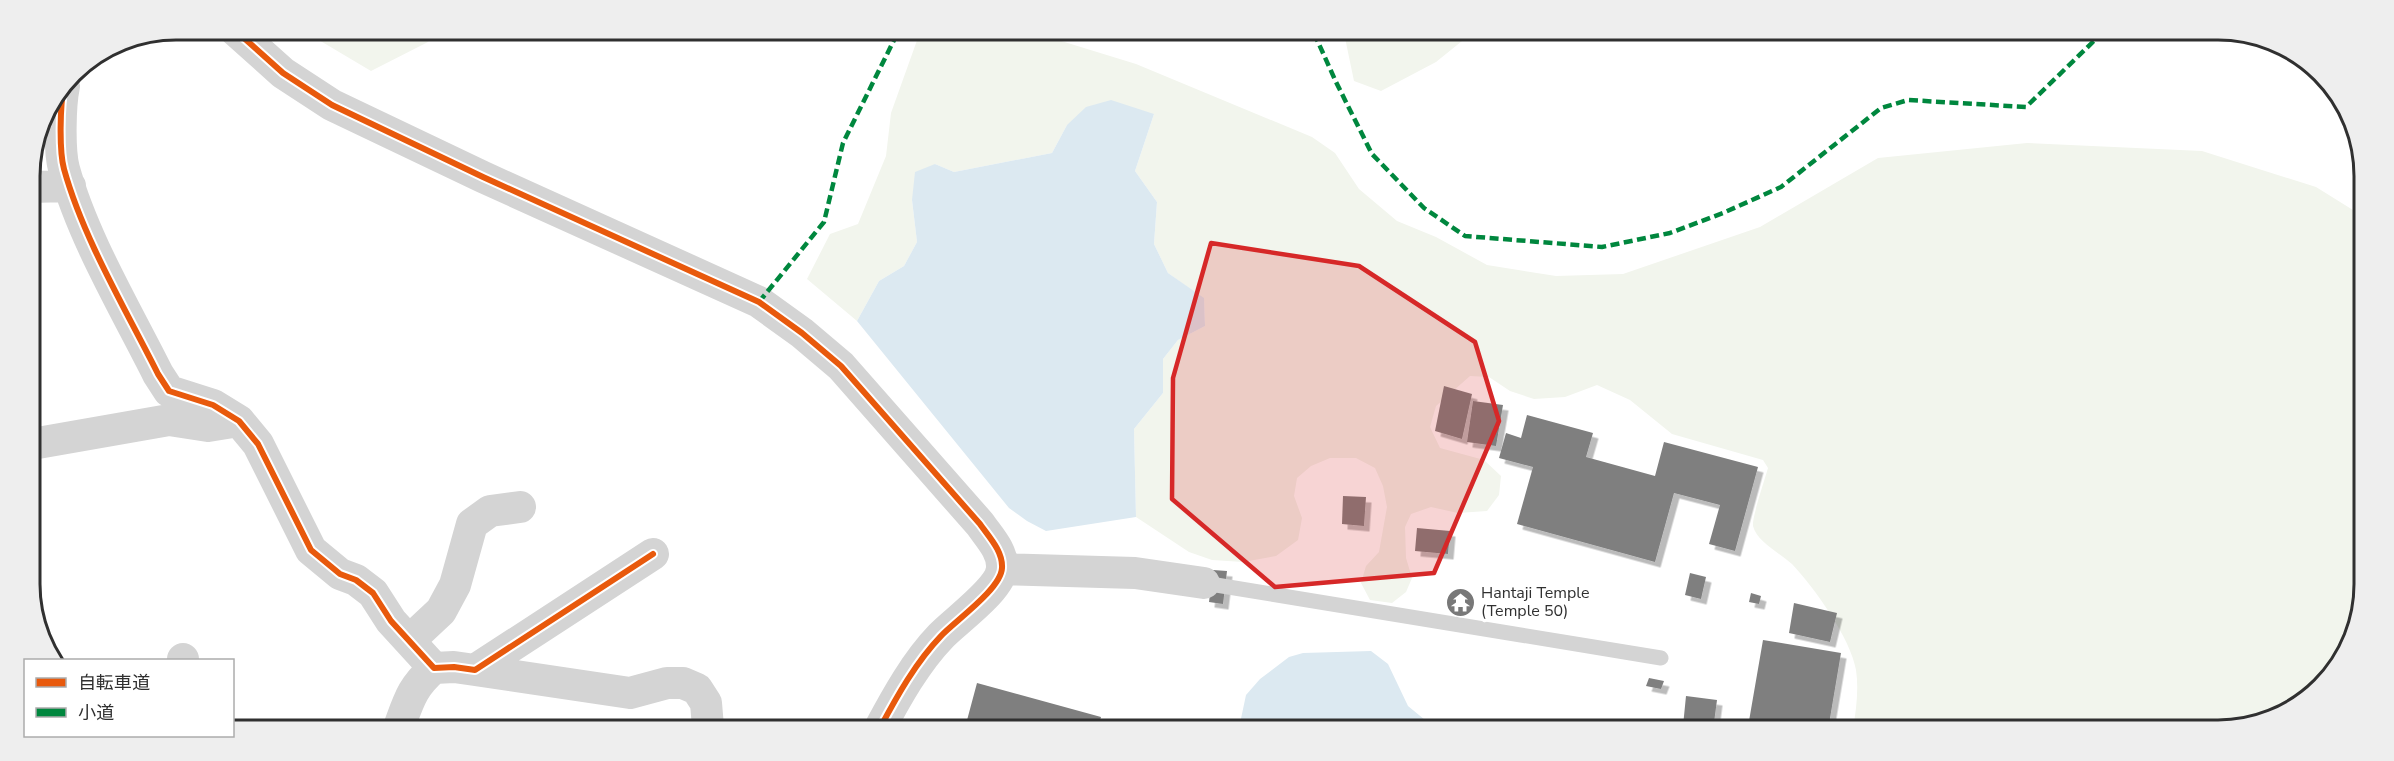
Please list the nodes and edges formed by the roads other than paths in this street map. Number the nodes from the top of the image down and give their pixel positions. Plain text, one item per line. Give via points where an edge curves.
1 (247, 41) edge
2 (61, 105) edge
3 (70, 186) junction
4 (41, 187) edge
5 (239, 421) junction
6 (40, 443) edge
7 (520, 507) dead end
8 (653, 554) dead end
9 (1002, 570) junction
10 (1204, 583) joint
11 (410, 640) junction
12 (1661, 658) dead end
13 (434, 668) junction
14 (475, 670) junction
15 (401, 720) edge
16 (707, 720) edge
17 (885, 720) edge

1 - 9 street via 283,73 332,105 759,302 841,366 980,524 998,548
2 - 3 street via 63,167
3 - 4 street
3 - 5 street via 93,245 169,391 213,405
5 - 6 street via 208,426 169,420
5 - 11 street via 258,444 311,550 340,574 373,593 391,621
7 - 11 street via 490,511 472,524 455,585 441,611
8 - 14 street
9 - 10 street via 1135,573
9 - 17 street via 993,587 940,636 910,676
10 - 12 lane
11 - 13 street
13 - 14 street
13 - 15 street via 418,682
14 - 16 street via 630,693 683,683 697,689 706,703

